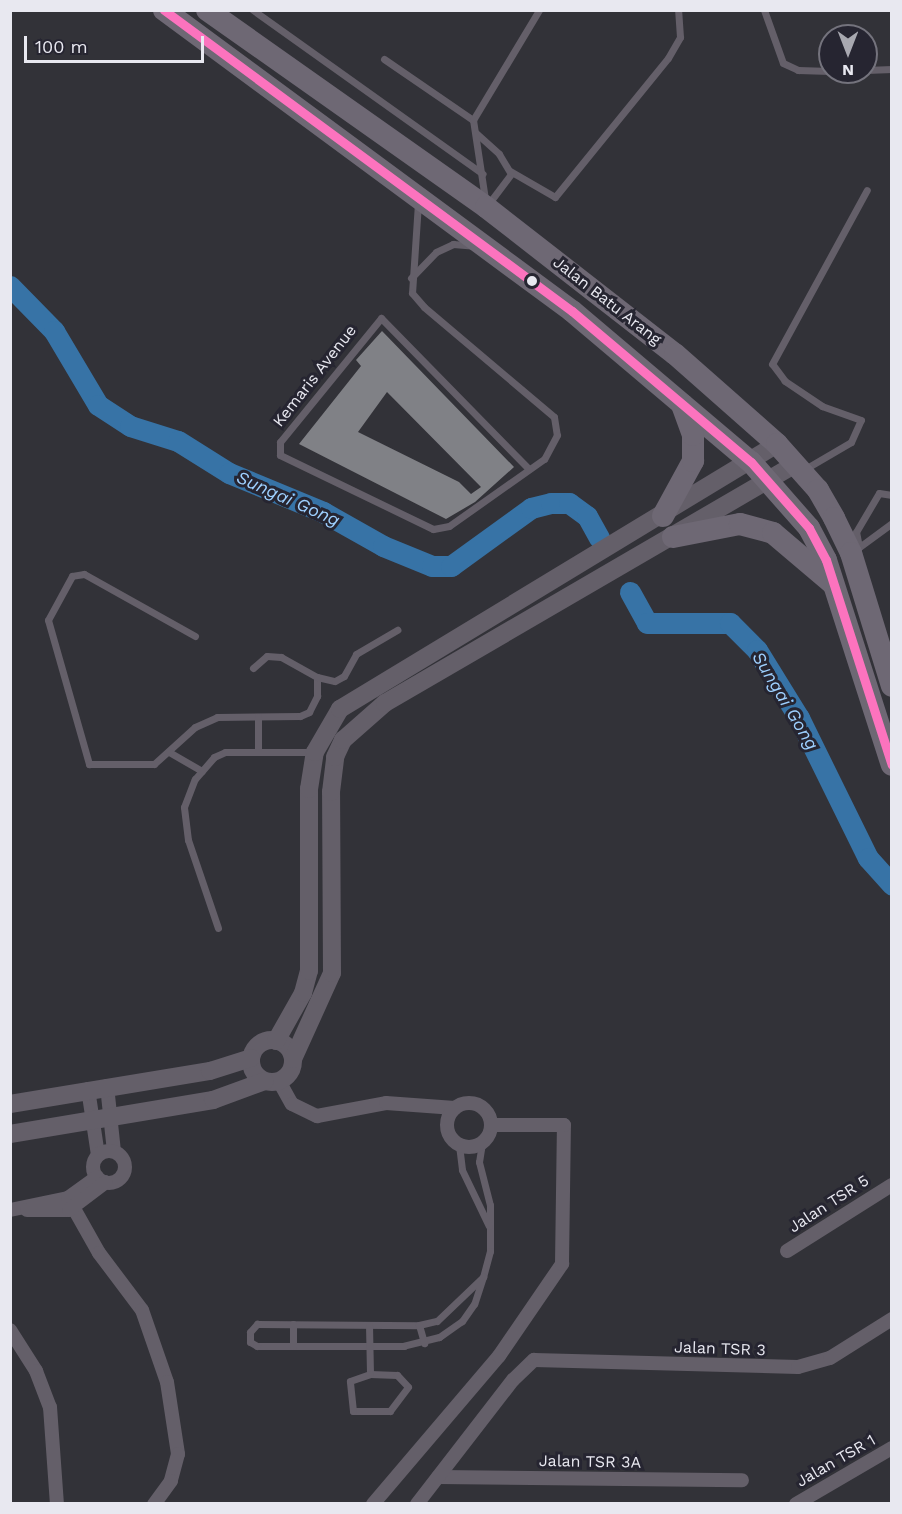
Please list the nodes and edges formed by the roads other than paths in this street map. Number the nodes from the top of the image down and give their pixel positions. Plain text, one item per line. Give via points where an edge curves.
1 (164, 10) edge
2 (207, 10) edge
3 (252, 10) edge
4 (539, 10) edge
5 (678, 10) edge
6 (764, 10) edge
7 (384, 59) dead end
8 (818, 71) edge
9 (473, 120) junction
10 (475, 132) junction
11 (510, 171) junction
12 (483, 174) junction
13 (867, 190) dead end
14 (418, 200) junction
15 (486, 207) junction
16 (485, 248) junction
17 (411, 279) junction
18 (681, 402) junction
19 (777, 444) junction
20 (752, 462) junction
21 (798, 467) junction
22 (530, 469) junction
23 (768, 481) junction
24 (891, 495) edge
25 (663, 516) junction
26 (891, 523) edge
27 (673, 537) junction
28 (855, 550) junction
29 (836, 586) junction
30 (397, 630) dead end
31 (195, 636) dead end
32 (253, 668) dead end
33 (317, 677) junction
34 (881, 680) edge
35 (258, 717) junction
36 (258, 751) junction
37 (169, 752) junction
38 (315, 752) junction
39 (335, 757) junction
40 (891, 765) edge
41 (202, 771) junction
42 (218, 928) dead end
43 (276, 1041) junction
44 (251, 1058) junction
45 (293, 1059) junction
46 (272, 1081) junction
47 (107, 1086) junction
48 (88, 1089) junction
49 (423, 1103) junction
50 (10, 1104) edge
51 (455, 1108) junction
52 (104, 1116) junction
53 (492, 1125) junction
54 (447, 1128) junction
55 (10, 1134) edge
56 (482, 1143) junction
57 (459, 1145) junction
58 (114, 1151) junction
59 (98, 1155) junction
60 (101, 1180) junction
61 (891, 1184) edge
62 (71, 1203) junction
63 (16, 1209) edge
64 (491, 1231) junction
65 (787, 1251) dead end
66 (483, 1277) junction
67 (891, 1319) edge
68 (293, 1324) junction
69 (369, 1325) junction
70 (419, 1325) junction
71 (10, 1330) edge
72 (424, 1343) junction
73 (293, 1346) junction
74 (369, 1346) junction
75 (370, 1374) junction
76 (891, 1448) edge
77 (438, 1476) junction
78 (742, 1480) dead end
79 (57, 1503) edge
80 (154, 1503) edge
81 (373, 1503) edge
82 (417, 1503) edge
83 (796, 1503) edge

1 - 14 main road, Jalan Batu Arang
2 - 15 main road, Jalan Batu Arang
3 - 12 lane
4 - 9 lane
5 - 11 lane via 680,37 668,58 555,196
6 - 8 lane via 783,63 798,70
7 - 9 lane
9 - 10 lane
10 - 11 lane
10 - 12 lane
11 - 15 lane via 510,179
12 - 15 lane
13 - 21 lane via 772,364 785,381 822,406 861,420 851,442
14 - 16 main road, Jalan Batu Arang
14 - 17 lane, Kemaris Avenue
15 - 19 main road, Jalan Batu Arang via 675,354
16 - 17 lane via 453,244 436,252
16 - 18 main road, Jalan Batu Arang via 572,311
17 - 22 lane, Kemaris Avenue via 412,293 424,308 554,417 557,435 544,459
18 - 20 main road, Jalan Batu Arang
18 - 25 main road via 693,435 693,461
19 - 20 street
19 - 21 main road, Jalan Batu Arang
20 - 23 main road, Jalan Batu Arang
20 - 25 street
21 - 23 street
21 - 28 main road, Jalan Batu Arang via 818,490
22 - 22 lane, Kemaris Avenue via 449,526 433,529 280,455 278,449 381,318
23 - 27 street
23 - 29 main road, Jalan Batu Arang via 809,528
24 - 28 lane via 879,493 856,532
25 - 38 street via 373,685 340,709
26 - 28 lane
27 - 29 main road via 740,524 773,533
27 - 39 street via 385,703 356,725
28 - 34 main road, Jalan Batu Arang
29 - 34 main road, Jalan Batu Arang
30 - 33 lane via 356,654 339,679
31 - 37 lane via 80,573 72,576 48,620 89,764 148,766
32 - 33 lane via 267,656 281,657
33 - 35 lane via 317,696 309,712 300,717
34 - 40 main road, Jalan Batu Arang
35 - 36 lane
35 - 37 lane via 207,720
36 - 38 lane
36 - 41 lane via 225,752
37 - 41 lane
38 - 39 lane
38 - 43 street via 309,789 309,971 303,993
39 - 45 street via 331,792 332,973
41 - 42 lane via 184,807 190,849
43 - 44 street via 257,1046
43 - 45 street via 288,1047
44 - 46 street via 252,1069
44 - 47 street via 210,1071
45 - 46 street via 290,1072
46 - 49 street via 292,1104 317,1116 386,1103
46 - 52 street via 226,1098
47 - 48 street
47 - 52 street
48 - 50 street
48 - 52 street
49 - 51 street
49 - 54 street
51 - 53 street via 468,1103 482,1107
51 - 54 street
52 - 55 street
52 - 58 street
52 - 59 street
53 - 56 street
53 - 81 street via 564,1125 562,1264 499,1356
54 - 57 street
56 - 57 street
56 - 64 lane via 480,1162 490,1205
57 - 64 lane via 462,1170
58 - 59 street
58 - 60 street via 122,1158 124,1173
59 - 60 street via 93,1168
60 - 62 street
61 - 65 street, Jalan TSR 5
62 - 63 street via 36,1213
62 - 80 street via 99,1253 142,1310 167,1382 178,1454 171,1481
64 - 66 lane
66 - 70 lane via 437,1321
66 - 72 lane via 474,1304 462,1321
67 - 77 street, Jalan TSR 3 via 830,1358 798,1367 534,1360
68 - 69 lane
68 - 73 lane
68 - 73 lane via 257,1324 250,1332 250,1342 257,1346
69 - 70 lane
69 - 74 lane
70 - 72 lane
71 - 79 street via 36,1371 50,1407
72 - 74 lane
73 - 74 lane
74 - 75 lane
75 - 75 lane via 350,1381 353,1411 390,1411 408,1387 397,1375
76 - 83 street, Jalan TSR 1
77 - 78 street, Jalan TSR 3A
77 - 82 street

